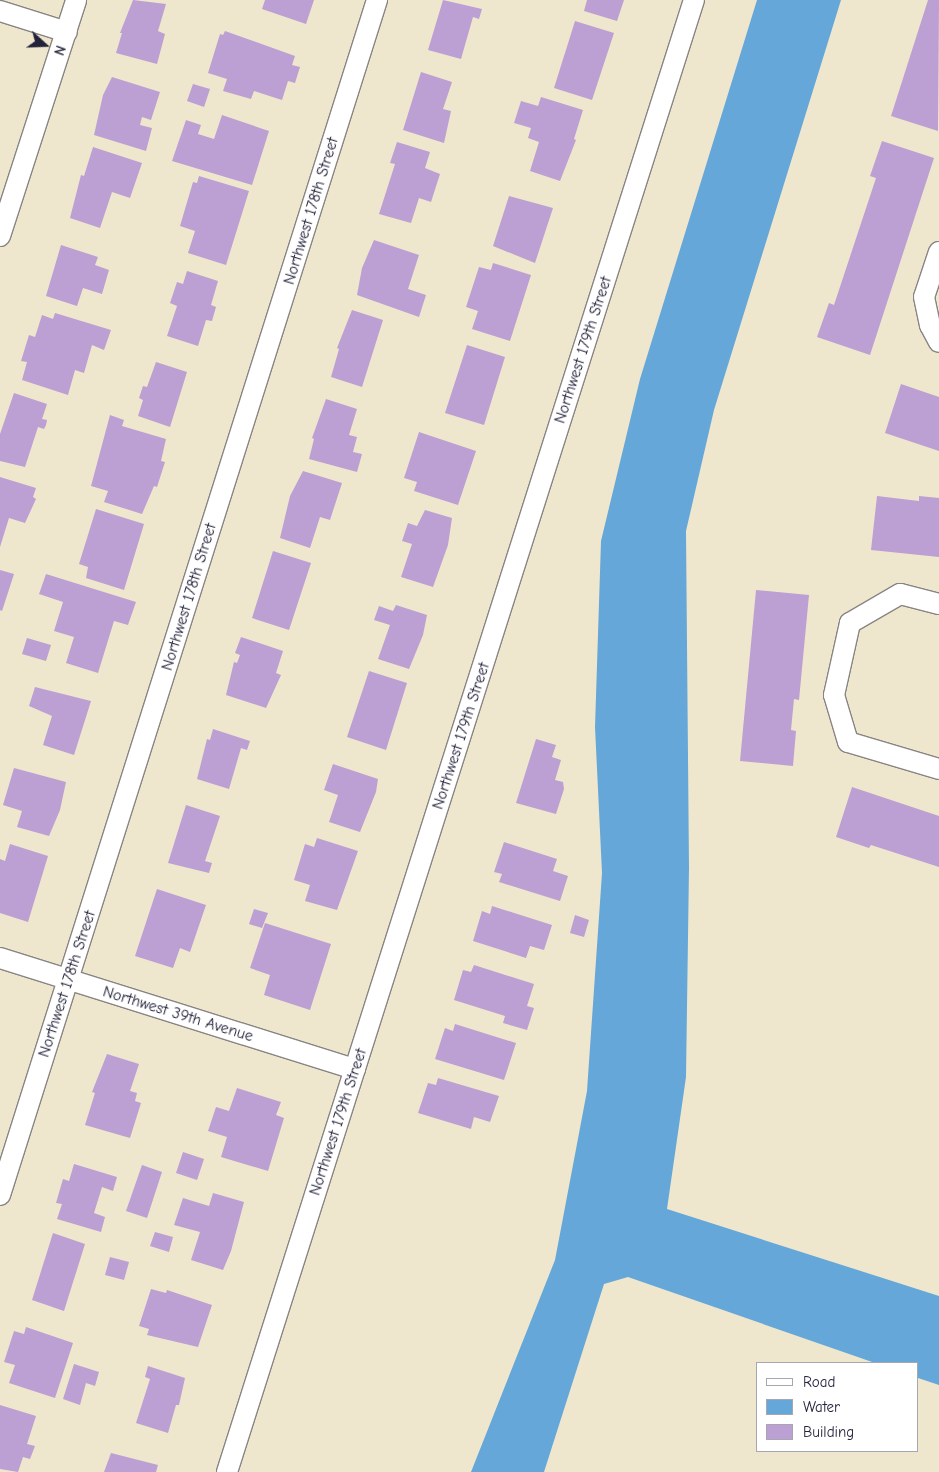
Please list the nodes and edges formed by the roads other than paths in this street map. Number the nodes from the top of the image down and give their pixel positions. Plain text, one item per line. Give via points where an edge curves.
1 (76, 0) edge
2 (377, 0) edge
3 (694, 0) edge
4 (0, 11) edge
5 (67, 32) junction
6 (0, 236) edge
7 (939, 252) edge
8 (939, 342) edge
9 (939, 604) edge
10 (939, 769) edge
11 (0, 958) edge
12 (69, 980) junction
13 (355, 1069) junction
14 (0, 1195) edge
15 (227, 1472) edge

1 - 5 street
2 - 12 street, Northwest 178th Street
3 - 13 street, Northwest 179th Street
4 - 5 street
5 - 6 street
7 - 8 street via 924,297 930,325
9 - 10 street via 900,594 850,623 834,694 848,742
11 - 12 street, Northwest 39th Avenue
12 - 13 street, Northwest 39th Avenue
12 - 14 street, Northwest 178th Street
13 - 15 street, Northwest 179th Street

